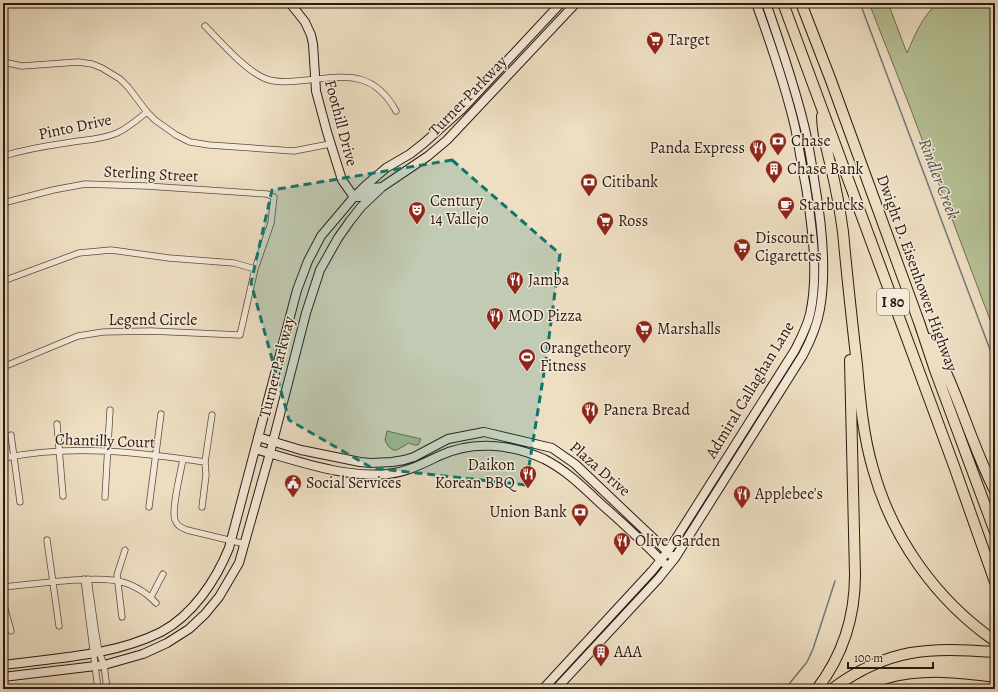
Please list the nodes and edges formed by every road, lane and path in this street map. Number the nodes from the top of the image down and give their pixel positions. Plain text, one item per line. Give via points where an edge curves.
1 (290, 3) edge
2 (561, 3) edge
3 (576, 3) edge
4 (756, 3) edge
5 (766, 3) edge
6 (783, 3) edge
7 (801, 3) edge
8 (205, 26) dead end
9 (3, 62) edge
10 (315, 80) junction
11 (822, 107) junction
12 (396, 111) dead end
13 (147, 112) junction
14 (330, 144) junction
15 (3, 156) edge
16 (382, 187) junction
17 (354, 197) junction
18 (3, 203) edge
19 (271, 223) joint
20 (255, 268) junction
21 (3, 280) edge
22 (850, 300) junction
23 (919, 322) junction
24 (3, 367) edge
25 (110, 410) dead end
26 (161, 414) dead end
27 (212, 415) dead end
28 (57, 424) dead end
29 (11, 435) dead end
30 (258, 437) junction
31 (273, 441) junction
32 (255, 449) junction
33 (60, 450) junction
34 (108, 451) junction
35 (270, 453) junction
36 (155, 454) junction
37 (13, 456) junction
38 (3, 458) edge
39 (183, 458) junction
40 (205, 462) junction
41 (995, 491) edge
42 (63, 496) dead end
43 (105, 497) dead end
44 (20, 502) dead end
45 (202, 507) dead end
46 (149, 508) dead end
47 (995, 532) edge
48 (47, 540) dead end
49 (231, 541) junction
50 (245, 544) junction
51 (125, 550) dead end
52 (668, 551) junction
53 (674, 558) junction
54 (661, 560) junction
55 (668, 566) junction
56 (163, 574) dead end
57 (86, 579) junction
58 (118, 581) junction
59 (53, 582) junction
60 (995, 582) edge
61 (3, 587) edge
62 (151, 597) junction
63 (3, 602) edge
64 (156, 603) dead end
65 (122, 617) dead end
66 (58, 626) dead end
67 (11, 630) dead end
68 (995, 641) edge
69 (96, 652) junction
70 (995, 652) edge
71 (3, 665) edge
72 (99, 666) junction
73 (3, 677) edge
74 (995, 688) edge
75 (98, 689) edge
76 (107, 689) edge
77 (543, 689) edge
78 (556, 689) edge
79 (817, 689) edge
80 (832, 689) edge
81 (888, 689) edge

1 - 10 street, Foothill Drive via 305,22 311,35
2 - 17 street, Turner Parkway via 462,109 424,143 386,168
3 - 16 street, Turner Parkway via 447,140
4 - 52 street, Admiral Callaghan Lane via 783,86 800,152 813,238 811,308 795,350
5 - 53 street, Admiral Callaghan Lane via 787,64 807,138 822,238 823,278 820,309 803,355
6 - 11 highway, Dwight D. Eisenhower Highway / I 80
7 - 23 highway, Dwight D. Eisenhower Highway / I 80
8 - 10 street via 247,66 264,78 289,82
9 - 13 street via 22,66 78,62 92,64 120,79
10 - 12 street via 345,77 364,80 379,89
10 - 14 street, Foothill Drive
11 - 22 highway via 822,130 841,216
11 - 60 highway, Dwight D. Eisenhower Highway / I 80
13 - 14 street via 164,128 190,142 294,152
13 - 15 street, Pinto Drive via 123,130 101,138
14 - 17 street, Foothill Drive via 342,180
16 - 17 street via 373,188 363,197
16 - 31 street, Turner Parkway via 350,221 320,270
17 - 30 street, Turner Parkway via 321,236 308,260 297,290
18 - 19 street, Sterling Street via 85,184 267,194 274,197
19 - 20 street, Legend Circle
20 - 21 street via 111,250 79,253
20 - 24 street, Legend Circle via 240,335 151,331 103,332 78,336
22 - 68 highway via 865,435 881,495 897,530 917,563 941,593 968,620
22 - 79 highway via 854,599 851,622 842,648
23 - 41 highway via 945,369
23 - 47 highway, Dwight D. Eisenhower Highway / I 80
25 - 34 street
26 - 36 street
27 - 40 street
28 - 33 street
29 - 37 street
30 - 31 street, Plaza Drive
30 - 32 street, Turner Parkway
31 - 35 street, Turner Parkway
31 - 52 street, Plaza Drive via 301,450 371,463 404,460 448,439 484,432 552,448 584,472
32 - 35 street, Plaza Drive
32 - 49 street, Turner Parkway
33 - 34 street, Chantilly Court
33 - 37 street, Chantilly Court
33 - 42 street
34 - 36 street, Chantilly Court
34 - 43 street
35 - 50 street, Turner Parkway
35 - 54 street, Plaza Drive via 354,474 386,474 401,473 452,451 477,445 518,450 544,459 564,471
36 - 39 street, Chantilly Court
36 - 46 street
37 - 38 street, Chantilly Court
37 - 44 street
39 - 40 street, Chantilly Court
39 - 49 street via 174,513 176,523 187,530
40 - 45 street
48 - 59 street
49 - 50 street
49 - 69 street, Turner Parkway via 214,579 200,598 174,623 162,632 141,640
50 - 72 street, Turner Parkway via 239,563 219,596 189,629 143,654
51 - 58 street via 117,575
52 - 53 street, Plaza Drive
52 - 54 street, Admiral Callaghan Lane
53 - 55 street, Admiral Callaghan Lane
54 - 55 street, Plaza Drive
54 - 77 street, Admiral Callaghan Lane
55 - 78 street, Admiral Callaghan Lane
56 - 62 street
57 - 58 street
57 - 59 street
57 - 69 street
58 - 62 street
58 - 65 street
59 - 61 street
59 - 66 street
62 - 64 street
63 - 67 street
69 - 71 street, Turner Parkway
69 - 72 street
70 - 80 highway via 937,649 899,655 863,669
72 - 73 street, Turner Parkway
72 - 75 street
72 - 76 street
74 - 81 highway via 940,682

